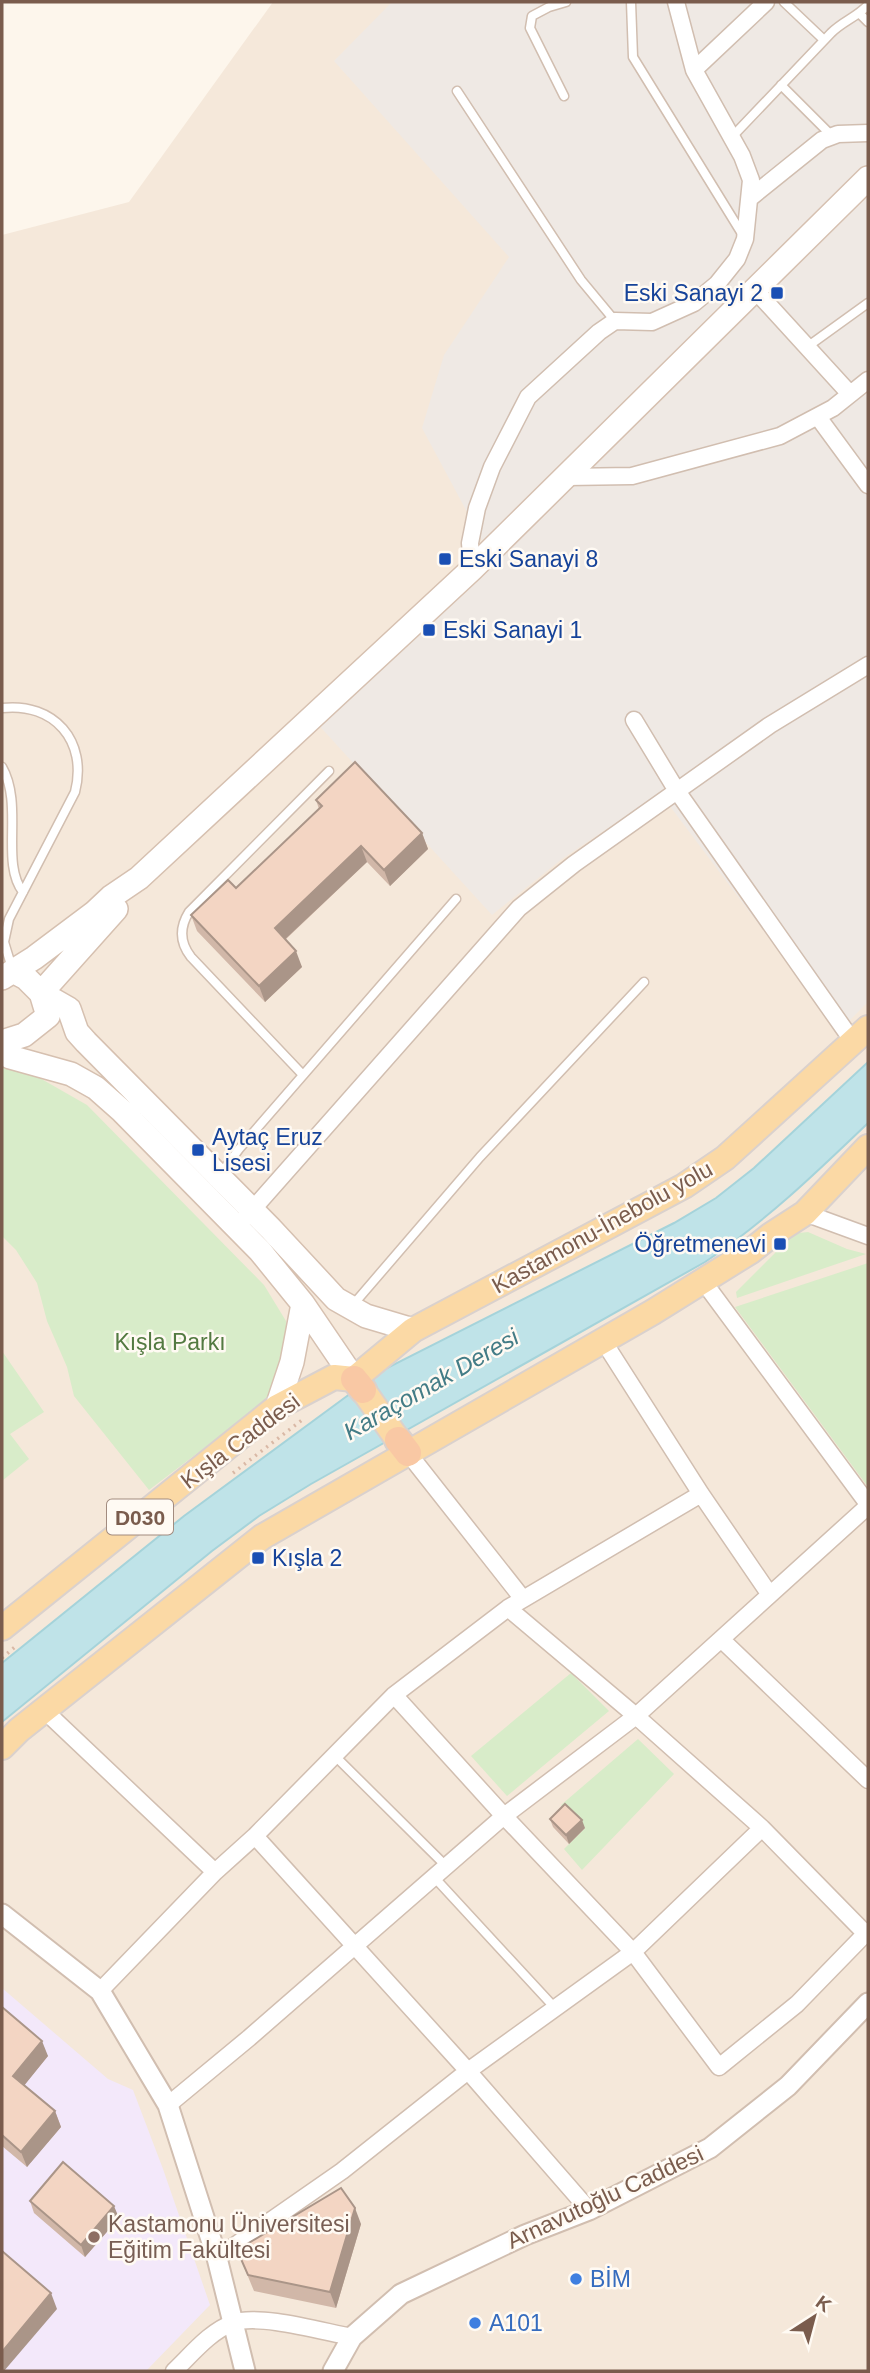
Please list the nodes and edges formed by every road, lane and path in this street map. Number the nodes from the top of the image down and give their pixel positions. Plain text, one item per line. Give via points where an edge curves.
1 (566, 2) edge
2 (631, 2) edge
3 (676, 2) edge
4 (766, 2) edge
5 (784, 2) edge
6 (868, 5) edge
7 (860, 14) junction
8 (868, 22) edge
9 (824, 40) junction
10 (694, 70) junction
11 (781, 85) junction
12 (457, 91) dead end
13 (564, 96) dead end
14 (868, 133) edge
15 (832, 136) junction
16 (731, 138) junction
17 (868, 178) edge
18 (750, 198) junction
19 (745, 239) junction
20 (755, 290) junction
21 (868, 303) edge
22 (615, 321) junction
23 (807, 347) junction
24 (868, 380) edge
25 (850, 394) junction
26 (818, 417) junction
27 (566, 477) junction
28 (868, 485) edge
29 (472, 569) junction
30 (868, 665) edge
31 (2, 708) edge
32 (634, 720) dead end
33 (2, 767) edge
34 (329, 772) dead end
35 (677, 791) junction
36 (139, 878) junction
37 (23, 892) junction
38 (456, 899) dead end
39 (7, 975) edge
40 (644, 982) dead end
41 (41, 993) junction
42 (861, 1036) edge
43 (2, 1042) edge
44 (2, 1052) edge
45 (303, 1075) junction
46 (868, 1147) edge
47 (219, 1178) junction
48 (805, 1213) junction
49 (244, 1219) junction
50 (868, 1237) edge
51 (704, 1281) junction
52 (303, 1304) junction
53 (350, 1308) junction
54 (413, 1330) junction
55 (602, 1339) junction
56 (358, 1385) junction
57 (277, 1407) junction
58 (403, 1447) junction
59 (701, 1494) junction
60 (868, 1505) edge
61 (770, 1595) junction
62 (523, 1599) junction
63 (508, 1608) junction
64 (2, 1628) edge
65 (722, 1640) junction
66 (394, 1695) junction
67 (44, 1710) junction
68 (636, 1716) junction
69 (2, 1747) edge
70 (335, 1756) junction
71 (868, 1780) edge
72 (504, 1816) junction
73 (762, 1828) junction
74 (255, 1836) junction
75 (215, 1872) junction
76 (440, 1872) junction
77 (2, 1913) edge
78 (867, 1933) edge
79 (355, 1946) junction
80 (633, 1952) junction
81 (100, 1991) junction
82 (868, 2003) edge
83 (555, 2008) junction
84 (468, 2071) junction
85 (168, 2105) junction
86 (589, 2210) junction
87 (217, 2258) junction
88 (233, 2323) junction
89 (352, 2337) junction
90 (174, 2371) edge
91 (245, 2371) edge
92 (333, 2371) edge

1 - 13 lane via 531,16 530,28
2 - 19 lane via 633,57
3 - 10 street
4 - 10 street
5 - 9 lane
6 - 7 lane
7 - 8 lane
7 - 9 lane via 841,23
9 - 11 lane
10 - 16 street
11 - 15 lane
11 - 16 lane
12 - 22 lane via 581,280
14 - 15 street
15 - 18 street via 806,151
16 - 18 street via 751,180
17 - 20 main road
18 - 19 street
19 - 22 street via 737,259 694,303 652,322
20 - 23 street
20 - 27 main road
21 - 23 lane
22 - 29 street via 528,397 477,508 470,543
23 - 25 street
24 - 25 street
25 - 26 street
26 - 27 street via 771,439 632,476
26 - 28 street
27 - 29 main road
29 - 36 main road
30 - 35 street via 770,725
31 - 37 lane via 25,707 49,717 66,732 78,760 75,792
32 - 35 street
33 - 37 lane via 12,792 15,883
34 - 45 lane via 189,912 182,927 183,943 191,957
35 - 42 street
35 - 49 street via 519,908
36 - 39 main road
36 - 41 main road
37 - 39 lane via 4,942
38 - 45 lane
39 - 41 main road via 26,978
40 - 53 lane via 480,1157
41 - 43 main road via 48,1016 24,1035
41 - 47 main road via 69,1009 81,1037
42 - 54 main road, Kastamonu-İnebolu yolu via 725,1158 684,1186
44 - 49 main road via 71,1074 96,1088
45 - 47 lane
46 - 48 main road
47 - 49 main road
48 - 50 street
48 - 51 main road
49 - 52 main road via 260,1251
49 - 53 main road
51 - 55 main road
51 - 60 street
52 - 56 main road
52 - 57 main road via 292,1362
53 - 54 main road
54 - 56 main road, Kastamonu-İnebolu yolu
55 - 58 main road
55 - 59 street
56 - 57 main road, Kışla Caddesi / D030 via 334,1377
56 - 58 main road
57 - 64 main road, Kışla Caddesi / D030
58 - 62 street
58 - 67 main road via 262,1536
59 - 61 street
59 - 62 street
60 - 61 street
61 - 65 street
62 - 63 street
63 - 66 street
63 - 68 street
65 - 68 street
65 - 71 street
66 - 70 street
66 - 72 street
67 - 69 main road
67 - 75 street
68 - 72 street
68 - 73 street
70 - 74 street
70 - 76 lane
72 - 76 street
72 - 80 street
73 - 78 street
73 - 80 street
74 - 75 street
74 - 79 street
75 - 81 street
76 - 79 street
76 - 83 lane
77 - 81 street
78 - 80 street via 797,2004 719,2067
79 - 84 street
79 - 85 street
80 - 83 street
81 - 85 street
82 - 86 street, Arnavutoğlu Caddesi via 788,2086 710,2148
83 - 84 street
84 - 86 street
84 - 87 street via 342,2171
85 - 87 street
86 - 89 street, Arnavutoğlu Caddesi via 401,2294
87 - 88 street
88 - 89 street via 251,2319
88 - 90 street via 207,2339
88 - 91 street
89 - 92 street, Arnavutoğlu Caddesi

